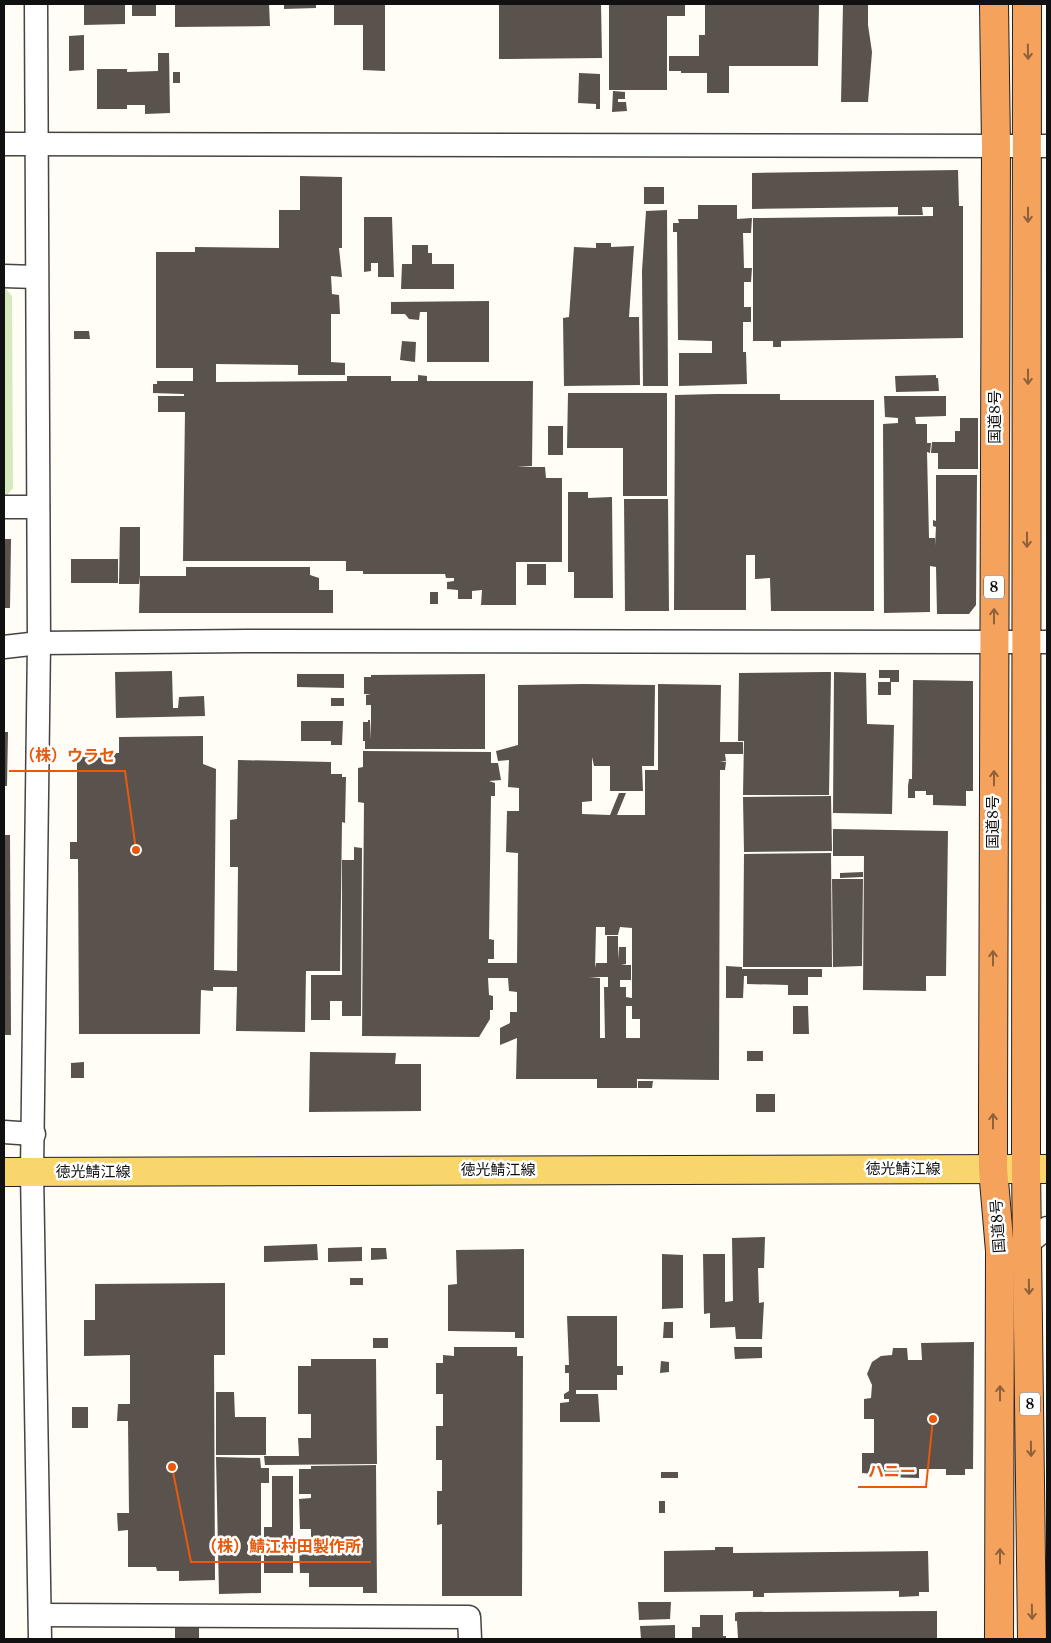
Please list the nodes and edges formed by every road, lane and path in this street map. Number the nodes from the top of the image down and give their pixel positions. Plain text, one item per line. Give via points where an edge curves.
1 (36, 4) edge
2 (994, 4) edge
3 (1027, 4) edge
4 (4, 144) edge
5 (36, 144) junction
6 (996, 146) junction
7 (1038, 146) edge
8 (4, 276) edge
9 (36, 276) junction
10 (4, 507) edge
11 (38, 507) junction
12 (994, 642) junction
13 (1037, 642) edge
14 (39, 643) junction
15 (4, 647) edge
16 (4, 1132) edge
17 (34, 1134) junction
18 (1037, 1169) edge
19 (993, 1170) junction
20 (4, 1172) edge
21 (32, 1172) junction
22 (1037, 1236) edge
23 (40, 1615) junction
24 (40, 1639) edge
25 (470, 1639) edge
26 (999, 1639) edge
27 (1032, 1639) edge

1 - 5 street
2 - 6 highway, 国道8号 / 8
3 -> 7 highway, 国道8号 / 8
4 - 5 street
5 - 6 street
5 - 9 street
6 - 7 street
12 -> 6 highway, 国道8号 / 8
7 -> 13 highway, 国道8号 / 8
8 - 9 street
9 - 11 street
10 - 11 street
11 - 14 street
12 - 13 street
12 - 14 street
19 -> 12 highway, 国道8号 / 8
13 - 18 highway, 国道8号 / 8
14 - 15 street
14 - 17 street
16 - 17 street
17 - 21 street
18 - 19 main road, 徳光鯖江線
18 - 22 highway, 国道8号 / 8
19 - 21 main road, 徳光鯖江線
26 -> 19 highway, 国道8号 / 8 via 1000,1251
20 - 21 main road, 徳光鯖江線
21 - 23 street
22 -> 27 highway, 国道8号 / 8
23 - 24 street
23 - 25 street via 470,1617

